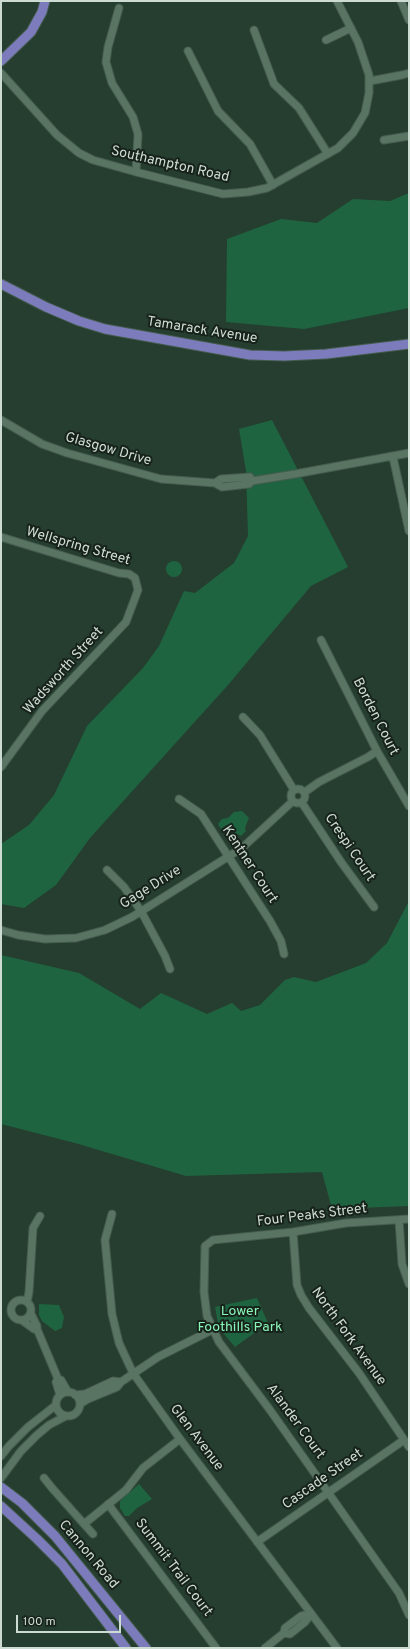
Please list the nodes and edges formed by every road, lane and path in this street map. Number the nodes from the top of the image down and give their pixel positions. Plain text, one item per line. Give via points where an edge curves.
1 (45, 1) edge
2 (337, 1) edge
3 (401, 1) edge
4 (119, 8) dead end
5 (409, 20) edge
6 (351, 28) junction
7 (254, 30) dead end
8 (326, 40) dead end
9 (188, 51) dead end
10 (1, 61) edge
11 (1, 73) edge
12 (409, 73) edge
13 (370, 81) junction
14 (409, 136) edge
15 (384, 140) dead end
16 (328, 154) junction
17 (136, 172) junction
18 (273, 185) junction
19 (1, 284) edge
20 (409, 344) edge
21 (1, 420) edge
22 (409, 453) edge
23 (393, 457) junction
24 (409, 531) edge
25 (1, 537) edge
26 (138, 590) joint
27 (321, 640) dead end
28 (243, 717) dead end
29 (377, 751) junction
30 (1, 767) edge
31 (294, 790) junction
32 (305, 792) junction
33 (179, 799) dead end
34 (293, 801) junction
35 (302, 803) junction
36 (409, 806) edge
37 (228, 856) junction
38 (107, 870) dead end
39 (374, 907) dead end
40 (141, 910) junction
41 (1, 930) edge
42 (284, 954) dead end
43 (170, 969) dead end
44 (112, 1214) dead end
45 (40, 1216) dead end
46 (399, 1220) junction
47 (409, 1220) edge
48 (293, 1232) junction
49 (218, 1240) joint
50 (409, 1284) edge
51 (27, 1302) junction
52 (31, 1314) junction
53 (23, 1320) junction
54 (37, 1329) junction
55 (212, 1330) junction
56 (133, 1373) junction
57 (58, 1379) junction
58 (121, 1382) junction
59 (68, 1392) junction
60 (60, 1395) junction
61 (75, 1395) junction
62 (80, 1404) junction
63 (56, 1405) junction
64 (66, 1416) junction
65 (180, 1439) junction
66 (404, 1440) junction
67 (409, 1448) edge
68 (1, 1456) edge
69 (1, 1478) edge
70 (44, 1478) dead end
71 (1, 1487) edge
72 (329, 1492) junction
73 (108, 1504) junction
74 (1, 1506) edge
75 (84, 1524) junction
76 (93, 1534) dead end
77 (257, 1542) junction
78 (310, 1614) junction
79 (409, 1615) edge
80 (126, 1648) edge
81 (146, 1648) edge
82 (216, 1648) edge
83 (265, 1648) edge
84 (337, 1648) edge

1 - 10 main road via 31,32
2 - 6 street, Southampton Road
3 - 5 street
4 - 17 street via 106,62 112,83 133,117 138,134
6 - 8 street
6 - 13 street, Southampton Road
7 - 16 street via 274,84 299,108
9 - 18 street via 218,111 250,144
11 - 17 street, Southampton Road via 58,135 79,153 93,160
12 - 13 street
13 - 16 street, Southampton Road via 363,116 353,133
14 - 15 street
16 - 18 street, Southampton Road
17 - 18 street, Southampton Road via 223,194 248,192
19 - 20 main road, Tamarack Avenue via 46,307 105,329 250,355 326,354
21 - 23 street, Glasgow Drive via 42,444 161,479 215,483 221,479 250,477 252,481
22 - 23 street, Glasgow Drive
23 - 24 street
25 - 26 street, Wellspring Street via 129,574 135,578
26 - 30 street, Wadsworth Street via 126,622 46,706
27 - 29 street, Borden Court
28 - 31 street via 260,734
29 - 32 street
29 - 36 street, Borden Court
31 - 32 street
31 - 34 street via 291,797
32 - 35 street via 306,797
33 - 37 street, Kentner Court via 201,814
34 - 35 street via 297,804
34 - 37 street, Gage Drive via 246,844
35 - 39 street, Crespi Court
37 - 40 street, Gage Drive
37 - 42 street, Kentner Court via 270,921 281,941
38 - 40 street
40 - 41 street, Gage Drive via 105,930 76,938 45,939
40 - 43 street
44 - 56 street, Glen Avenue via 105,1240 112,1314 120,1343
45 - 51 street via 33,1228
46 - 47 street, Four Peaks Street
46 - 48 street, Four Peaks Street via 346,1223
46 - 50 street via 402,1264
48 - 49 street, Four Peaks Street
48 - 66 street, North Fork Avenue via 300,1295 360,1373
49 - 55 street, Alander Court via 208,1242 204,1251 204,1298
51 - 52 street via 32,1309
51 - 53 street via 18,1301 12,1308 14,1317
52 - 53 street
52 - 54 street
53 - 54 street
54 - 57 street
55 - 56 street via 168,1351
55 - 72 street, Alander Court
56 - 58 street
56 - 65 street, Glen Avenue
57 - 59 street
57 - 60 street via 56,1382
58 - 61 street via 113,1382 85,1394
58 - 62 street via 117,1387
59 - 60 street
59 - 61 street
60 - 63 street
61 - 62 street
62 - 64 street via 77,1412
63 - 64 street via 59,1412
63 - 68 street via 28,1427
64 - 69 street via 37,1435 20,1452
65 - 73 street via 143,1468 130,1485
65 - 77 street, Glen Avenue
66 - 67 street, North Fork Avenue
66 - 72 street, Cascade Street
70 - 75 street
71 - 81 main road, Cannon Road via 22,1503 55,1536
72 - 77 street, Cascade Street
72 - 79 street, Alander Court via 399,1593
73 - 75 street
73 - 82 street, Summit Trail Court
74 - 80 main road, Cannon Road via 62,1564
75 - 76 street
77 - 78 street, Glen Avenue
78 - 83 street via 301,1616 285,1628 284,1633
78 - 84 street, Glen Avenue

